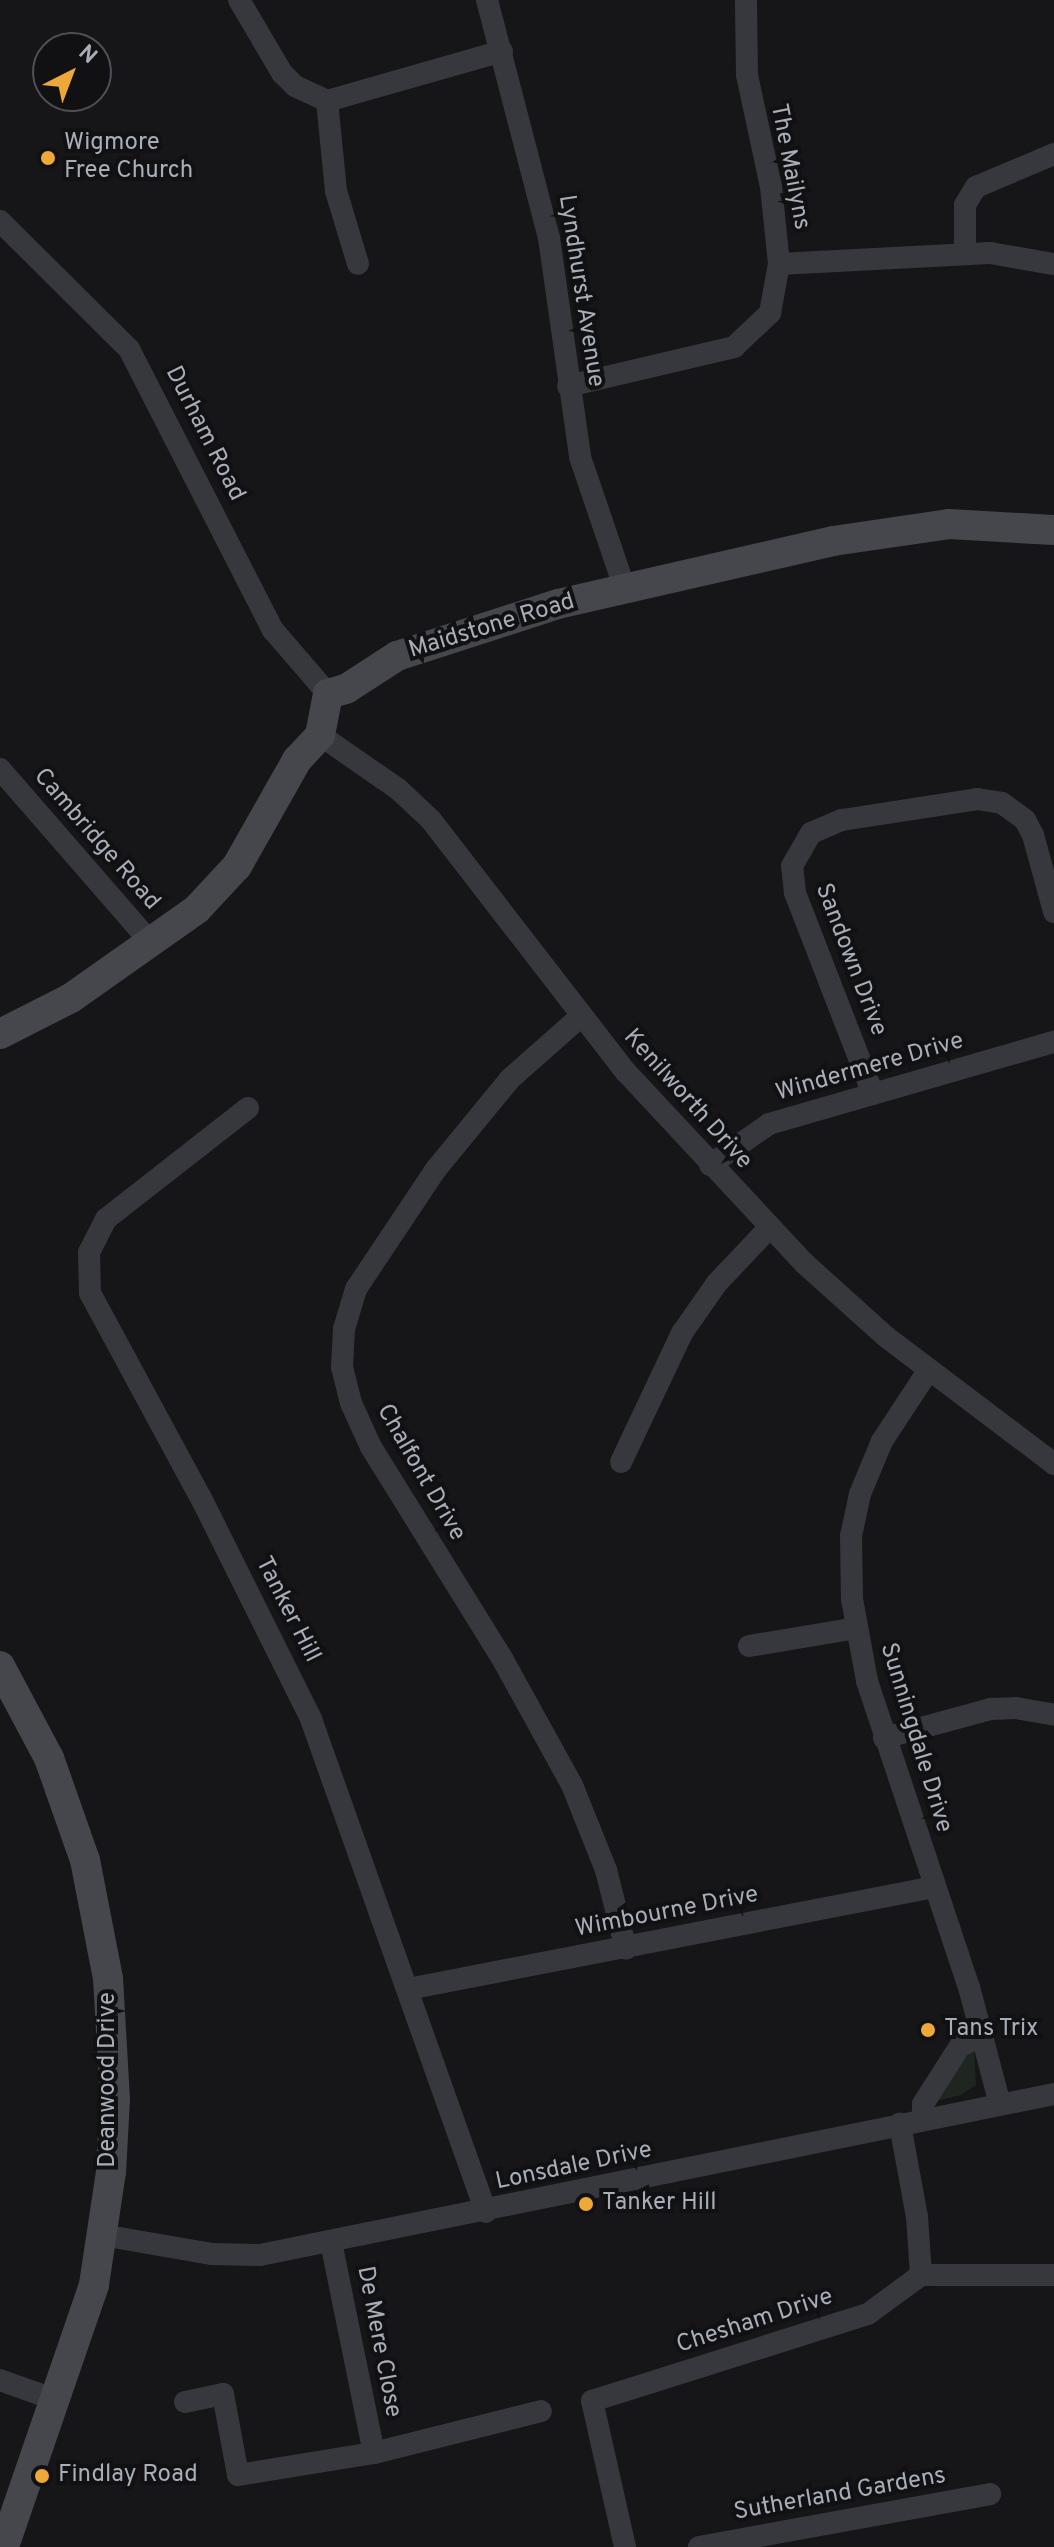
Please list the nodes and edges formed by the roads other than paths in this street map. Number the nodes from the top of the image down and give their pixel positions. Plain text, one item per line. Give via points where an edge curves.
1 (239, 0) edge
2 (487, 0) edge
3 (746, 0) edge
4 (502, 51) junction
5 (327, 101) junction
6 (1054, 154) edge
7 (0, 221) edge
8 (965, 254) junction
9 (358, 264) dead end
10 (779, 264) junction
11 (1054, 264) edge
12 (568, 386) junction
13 (1054, 530) edge
14 (625, 589) junction
15 (328, 694) junction
16 (320, 735) junction
17 (0, 769) edge
18 (1054, 912) edge
19 (152, 944) junction
20 (580, 1017) junction
21 (0, 1034) edge
22 (1054, 1042) edge
23 (873, 1094) junction
24 (248, 1108) dead end
25 (710, 1165) junction
26 (769, 1228) junction
27 (928, 1371) junction
28 (621, 1462) dead end
29 (1054, 1464) edge
30 (856, 1628) junction
31 (749, 1646) dead end
32 (0, 1666) edge
33 (9, 1703) edge
34 (1054, 1715) edge
35 (884, 1738) junction
36 (934, 1887) junction
37 (626, 1949) junction
38 (408, 1989) junction
39 (981, 2036) junction
40 (1054, 2094) edge
41 (1000, 2104) junction
42 (923, 2119) junction
43 (900, 2124) junction
44 (486, 2212) junction
45 (102, 2235) junction
46 (331, 2242) junction
47 (921, 2275) junction
48 (1054, 2275) edge
49 (0, 2380) edge
50 (56, 2400) junction
51 (185, 2402) dead end
52 (541, 2411) dead end
53 (374, 2453) junction
54 (990, 2494) dead end
55 (12, 2545) edge
56 (625, 2547) edge
57 (699, 2547) edge

1 - 5 street via 282,73 309,95
2 - 4 street, Lyndhurst Avenue
3 - 10 street, The Mailyns via 750,104 771,187
4 - 5 street
4 - 12 street, Lyndhurst Avenue via 549,238
5 - 9 street via 336,191
6 - 8 street via 976,187 965,205
7 - 15 street, Durham Road via 129,349 273,630
8 - 10 street
8 - 11 street
10 - 12 street, The Mailyns via 770,313 734,347
12 - 14 street, Lyndhurst Avenue via 580,457
13 - 14 street, Maidstone Road via 1003,525 912,528
14 - 15 street, Maidstone Road via 443,638
15 - 16 street
16 - 19 street via 297,760 237,866 197,909
16 - 20 street, Kenilworth Drive via 398,789 431,820
17 - 19 street, Cambridge Road
18 - 23 street, Sandown Drive via 1033,835 1025,820 1002,803 977,799 855,817 811,833 792,866 795,893
19 - 21 street via 44,1014
20 - 25 street, Kenilworth Drive
20 - 37 street, Chalfont Drive via 510,1079 436,1169 356,1289 344,1329 342,1367 371,1447 503,1660 572,1785 606,1870
22 - 23 street, Windermere Drive
23 - 25 street, Windermere Drive via 754,1130
24 - 38 street, Tanker Hill via 106,1219 89,1252 90,1293 311,1719
25 - 26 street, Kenilworth Drive
26 - 27 street, Kenilworth Drive
26 - 28 street via 717,1283 682,1333
27 - 29 street, Kenilworth Drive
27 - 30 street, Sunningdale Drive via 882,1441 854,1514
30 - 31 street
30 - 35 street, Sunningdale Drive
32 - 33 street, Deanwood Drive
33 - 45 street, Deanwood Drive via 60,1784 103,1937 115,2099
34 - 35 street via 991,1709
35 - 36 street, Sunningdale Drive
36 - 37 street, Wimbourne Drive
36 - 39 street, Sunningdale Drive
37 - 38 street, Wimbourne Drive
38 - 44 street, Tanker Hill
39 - 41 street, Sunningdale Drive
39 - 42 street via 960,2046 923,2104
40 - 41 street, Lonsdale Drive
41 - 42 street, Lonsdale Drive
42 - 43 street, Lonsdale Drive
43 - 44 street, Lonsdale Drive
43 - 47 street via 917,2217
44 - 46 street, Lonsdale Drive
45 - 46 street, Lonsdale Drive via 242,2257
45 - 50 street, Deanwood Drive via 94,2285
46 - 53 street, De Mere Close
47 - 48 street
47 - 56 street, Chesham Drive via 868,2314 592,2401
49 - 50 street
50 - 55 street, Deanwood Drive
51 - 53 street, De Mere Close via 223,2394 238,2475
52 - 53 street, De Mere Close
54 - 57 street, Sutherland Gardens

